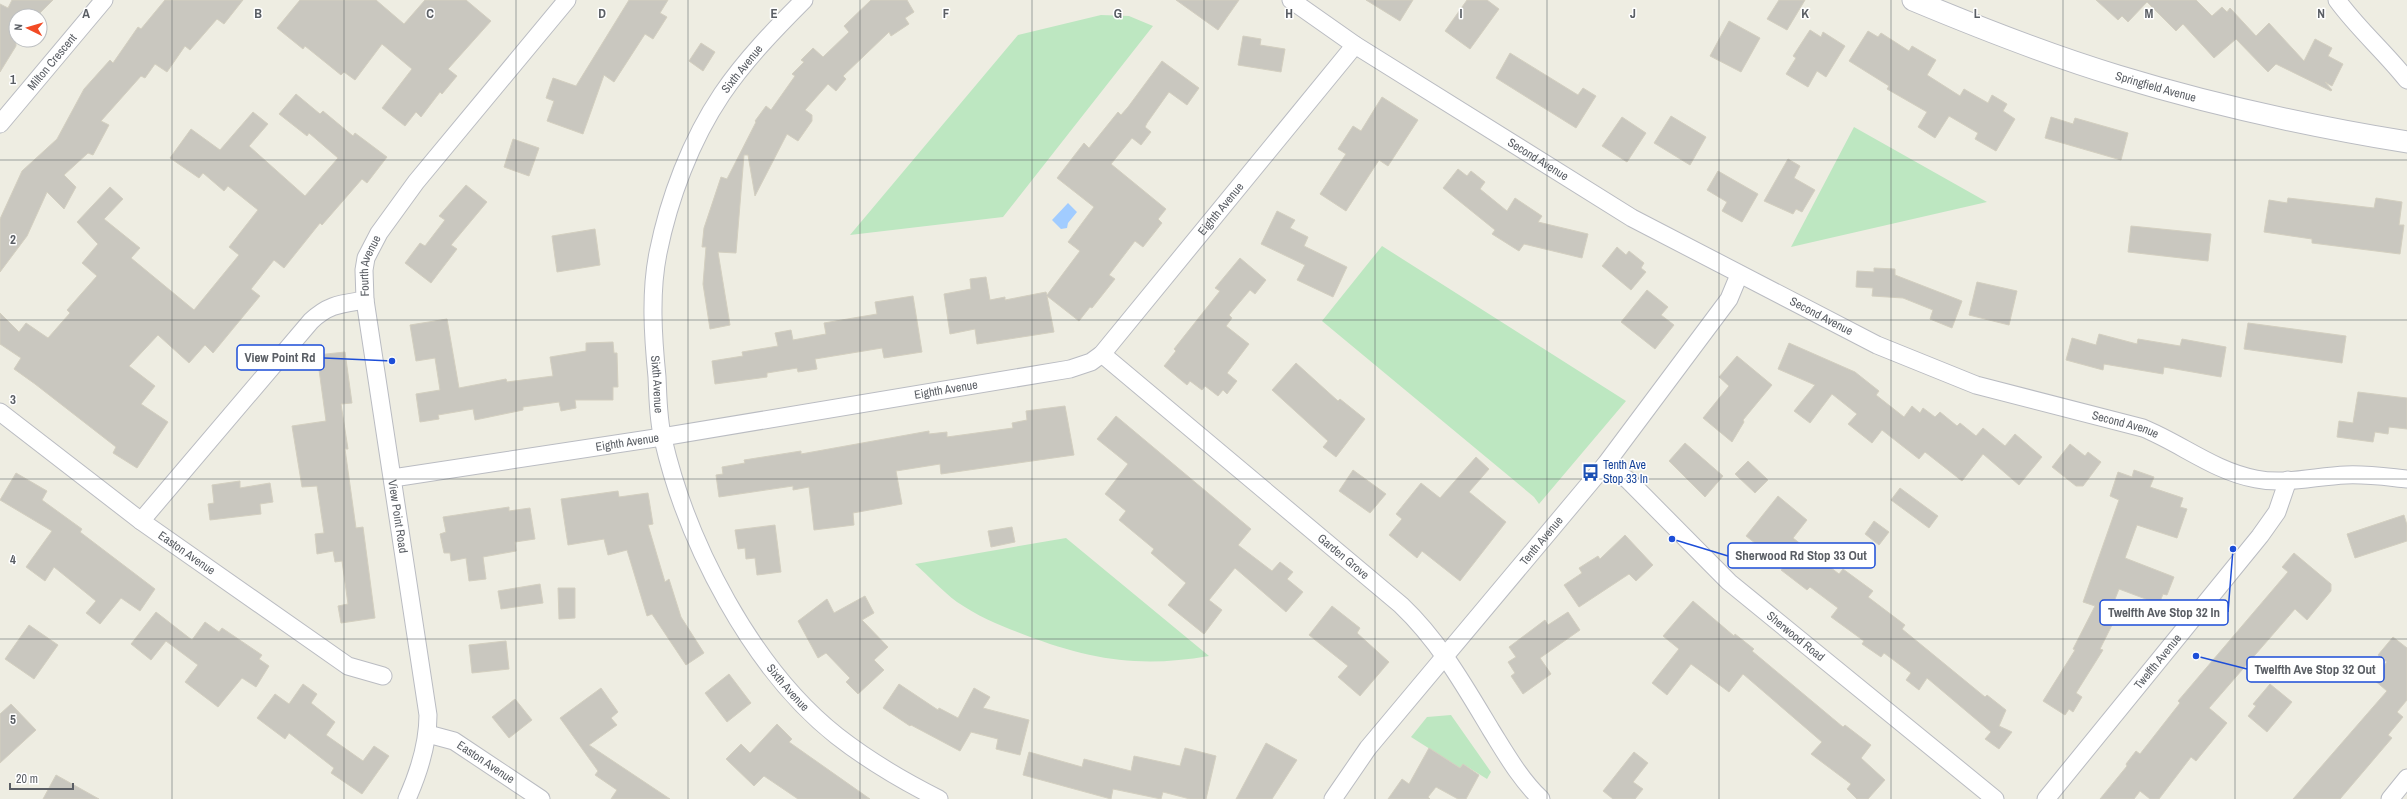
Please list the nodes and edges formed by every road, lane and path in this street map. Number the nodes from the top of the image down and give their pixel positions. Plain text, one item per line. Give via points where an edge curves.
1 (104, 0) edge
2 (567, 0) edge
3 (804, 0) edge
4 (1291, 0) edge
5 (1913, 0) edge
6 (2337, 0) edge
7 (1355, 45) junction
8 (2407, 80) edge
9 (0, 124) edge
10 (2407, 142) edge
11 (1739, 275) junction
12 (365, 300) junction
13 (1102, 354) junction
14 (0, 412) edge
15 (662, 437) junction
16 (1605, 464) junction
17 (393, 478) junction
18 (2407, 479) edge
19 (2288, 480) junction
20 (141, 521) junction
21 (1446, 655) junction
22 (383, 676) dead end
23 (428, 734) junction
24 (2407, 778) edge
25 (407, 799) edge
26 (541, 799) edge
27 (939, 799) edge
28 (1333, 799) edge
29 (1541, 799) edge
30 (1995, 799) edge
31 (2046, 799) edge
32 (2390, 799) edge

1 - 9 street, Milton Crescent
2 - 12 street, Fourth Avenue via 416,182 379,233 366,258
3 - 15 street, Sixth Avenue via 748,60 722,94 683,168 658,254 654,299 654,348
4 - 7 street, Second Avenue
5 - 10 street, Springfield Avenue via 2048,53 2185,96 2298,123
6 - 8 street via 2349,17 2387,54
7 - 11 street, Second Avenue via 1632,218
7 - 13 street, Eighth Avenue
11 - 16 street, Tenth Avenue via 1729,299
11 - 19 street, Second Avenue via 1877,345 1942,373 1976,385 2143,428 2201,460 2239,475 2258,479
12 - 17 street, View Point Road
12 - 20 street, Fourth Avenue via 336,304 323,310 311,321
13 - 15 street, Eighth Avenue via 1091,362 1070,369
13 - 21 street, Garden Grove via 1401,605 1423,626
14 - 20 street, Easton Avenue
15 - 17 street, Eighth Avenue
15 - 27 street, Sixth Avenue via 675,484 697,544 717,584 776,673 835,735 882,768
16 - 21 street, Tenth Avenue
16 - 30 street, Sherwood Road via 1628,480 1729,582
17 - 23 street, View Point Road via 427,696
18 - 19 street, Second Avenue via 2347,475
19 - 31 street, Twelfth Avenue via 2277,512 2260,536
20 - 22 street, Easton Avenue via 348,666
21 - 28 street, Tenth Avenue via 1368,748
21 - 29 street, Garden Grove via 1511,762
23 - 25 street, View Point Road via 417,776
23 - 26 street, Easton Avenue via 454,741
24 - 32 street

